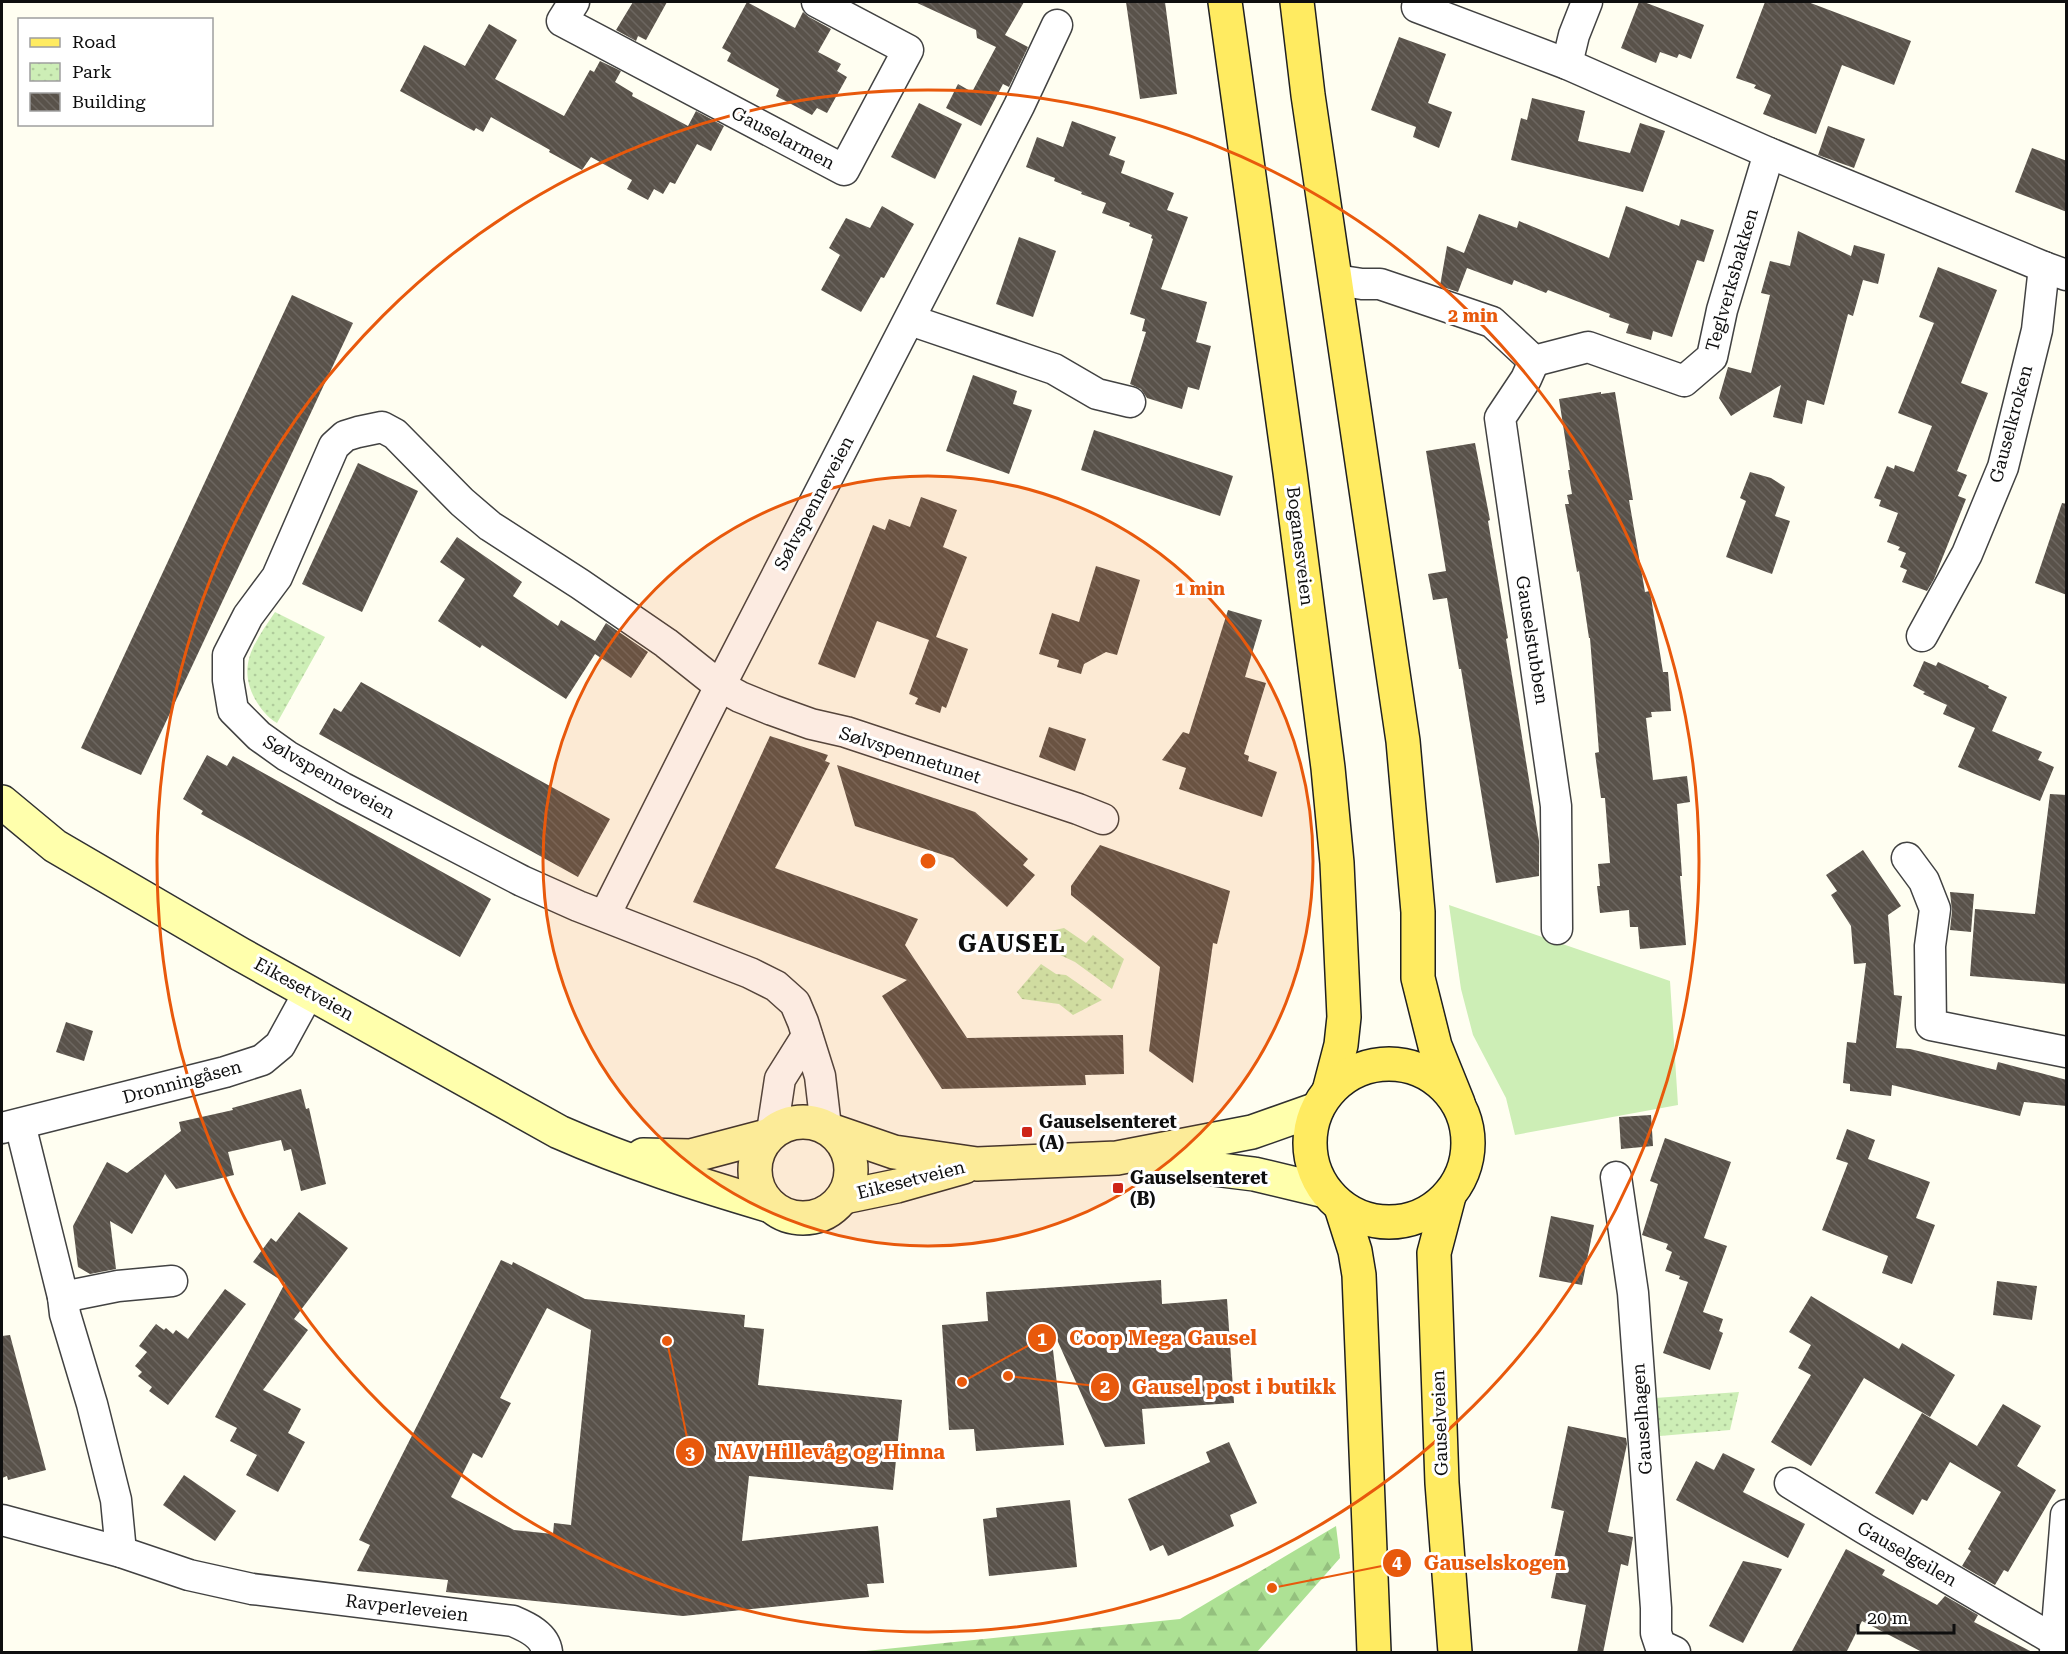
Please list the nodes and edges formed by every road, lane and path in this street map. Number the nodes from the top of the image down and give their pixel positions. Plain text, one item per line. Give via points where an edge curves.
1 (574, 2) edge
2 (818, 2) edge
3 (1225, 2) edge
4 (1297, 2) edge
5 (1587, 2) edge
6 (1417, 7) dead end
7 (1057, 25) dead end
8 (1567, 64) junction
9 (1769, 153) junction
10 (2055, 271) edge
11 (1336, 280) junction
12 (910, 320) junction
13 (1534, 361) junction
14 (1130, 402) dead end
15 (1922, 636) dead end
16 (720, 686) junction
17 (2, 802) edge
18 (1102, 819) dead end
19 (1908, 858) dead end
20 (604, 915) junction
21 (1557, 929) dead end
22 (309, 992) junction
23 (807, 1036) junction
24 (2067, 1052) edge
25 (1323, 1100) junction
26 (1458, 1103) junction
27 (11, 1126) edge
28 (830, 1129) junction
29 (770, 1134) junction
30 (620, 1155) junction
31 (1117, 1158) junction
32 (977, 1164) junction
33 (1616, 1177) dead end
34 (1449, 1196) junction
35 (844, 1197) junction
36 (1333, 1199) junction
37 (771, 1206) junction
38 (172, 1281) dead end
39 (63, 1298) junction
40 (1791, 1483) dead end
41 (2067, 1515) edge
42 (2, 1520) edge
43 (121, 1552) junction
44 (2055, 1647) edge
45 (547, 1653) edge
46 (1374, 1653) edge
47 (1455, 1653) edge
48 (1675, 1653) edge

1 - 2 street, Gauselarmen via 562,21 844,170 908,50
3 - 25 main road, Boganesveien via 1290,472 1337,863 1344,1017 1341,1045
4 - 11 main road
5 - 8 street
6 - 8 street
7 - 12 street, Sølvspenneveien
8 - 9 street
9 - 10 street
9 - 13 street, Teglverksbakken via 1722,310 1712,357 1684,381 1588,347
10 - 15 street, Gauselkroken via 2003,466 1967,554
11 - 13 street via 1380,284 1492,322
11 - 26 main road via 1403,741 1418,912 1418,978 1436,1046
12 - 14 street via 1054,369 1096,394
12 - 16 street, Sølvspenneveien
13 - 21 street, Gauselstubben via 1500,418 1556,806
16 - 18 street, Sølvspennetunet via 772,710
16 - 20 street, Sølvspenneveien
16 - 20 street, Sølvspenneveien via 657,636 490,526 395,434 382,427 345,436 334,446 277,577 248,616 228,655 233,710 287,756 343,788 522,881
17 - 22 main road, Eikesetveien via 56,846
19 - 24 street via 1924,881 1935,909 1930,946 1931,1025
20 - 23 street via 776,986 795,1003
22 - 27 street, Dronningåsen via 280,1045 262,1060
22 - 30 main road, Eikesetveien via 559,1132
23 - 28 street via 820,1076
23 - 29 street via 780,1079
25 - 26 main road via 1345,1077 1386,1064 1414,1068 1439,1082
25 - 31 main road, Eikesetveien via 1252,1132
25 - 36 main road via 1311,1129 1310,1151 1315,1172
26 - 34 main road via 1467,1127 1468,1151 1462,1175
27 - 39 street, Dronningåsen
28 - 29 main road via 808,1121 789,1123
28 - 32 main road, Eikesetveien via 894,1152
28 - 35 main road via 845,1145 851,1162 851,1180
29 - 30 main road, Eikesetveien via 691,1156
29 - 37 main road via 757,1153 754,1172 759,1191
30 - 37 main road, Eikesetveien
31 - 32 main road, Eikesetveien
31 - 36 main road, Eikesetveien via 1254,1174
32 - 35 main road, Eikesetveien
33 - 48 street, Gauselhagen via 1633,1293 1656,1633 1660,1645
34 - 36 main road via 1433,1210 1393,1223 1365,1220
34 - 47 main road, Gauselveien via 1434,1253 1442,1483
35 - 37 main road via 819,1216 800,1218
36 - 46 main road via 1355,1251 1359,1275
38 - 39 street via 118,1286
39 - 43 street, Dronningåsen via 116,1500
40 - 44 street, Gauselgeilen
41 - 44 street
42 - 43 street
43 - 45 street, Ravperleveien via 189,1575 252,1589 513,1620 532,1629 546,1645

